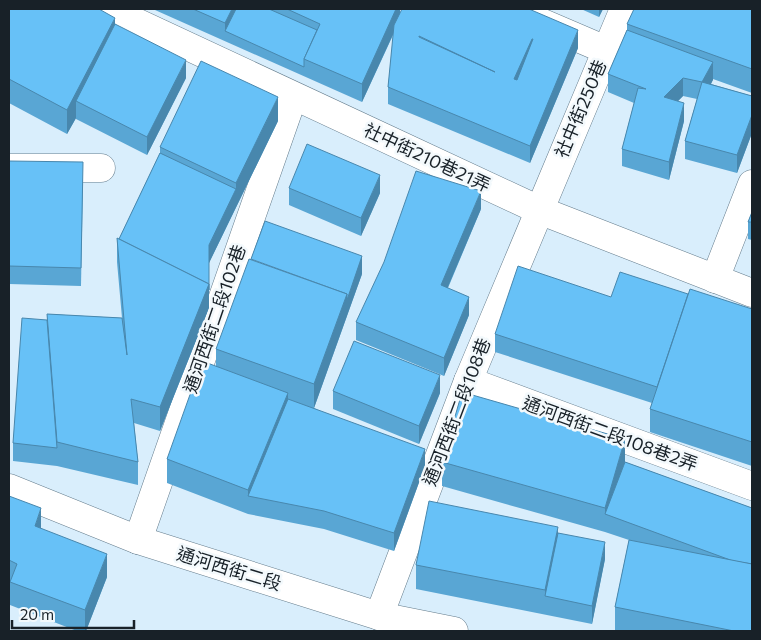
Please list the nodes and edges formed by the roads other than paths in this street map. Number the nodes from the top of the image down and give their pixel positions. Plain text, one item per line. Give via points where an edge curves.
1 (108, 9) edge
2 (510, 9) edge
3 (624, 9) edge
4 (140, 15) edge
5 (606, 50) junction
6 (293, 97) junction
7 (9, 168) edge
8 (102, 168) dead end
9 (752, 184) edge
10 (540, 210) junction
11 (716, 279) junction
12 (752, 293) edge
13 (468, 382) junction
14 (752, 486) edge
15 (9, 488) edge
16 (138, 540) junction
17 (379, 616) junction
18 (454, 631) edge

1 - 4 street, 社中街210巷21弄
2 - 5 street
3 - 5 street, 社中街250巷
4 - 6 street, 社中街210巷21弄
5 - 10 street, 社中街250巷
6 - 10 street, 社中街210巷21弄
6 - 16 street, 通河西街二段102巷
7 - 8 street
9 - 11 street
10 - 11 street, 社中街210巷21弄
10 - 13 street, 通河西街二段108巷
11 - 12 street, 社中街210巷21弄
13 - 14 street, 通河西街二段108巷2弄
13 - 17 street, 通河西街二段108巷
15 - 16 street, 通河西街二段
16 - 17 street, 通河西街二段
17 - 18 street, 通河西街二段

